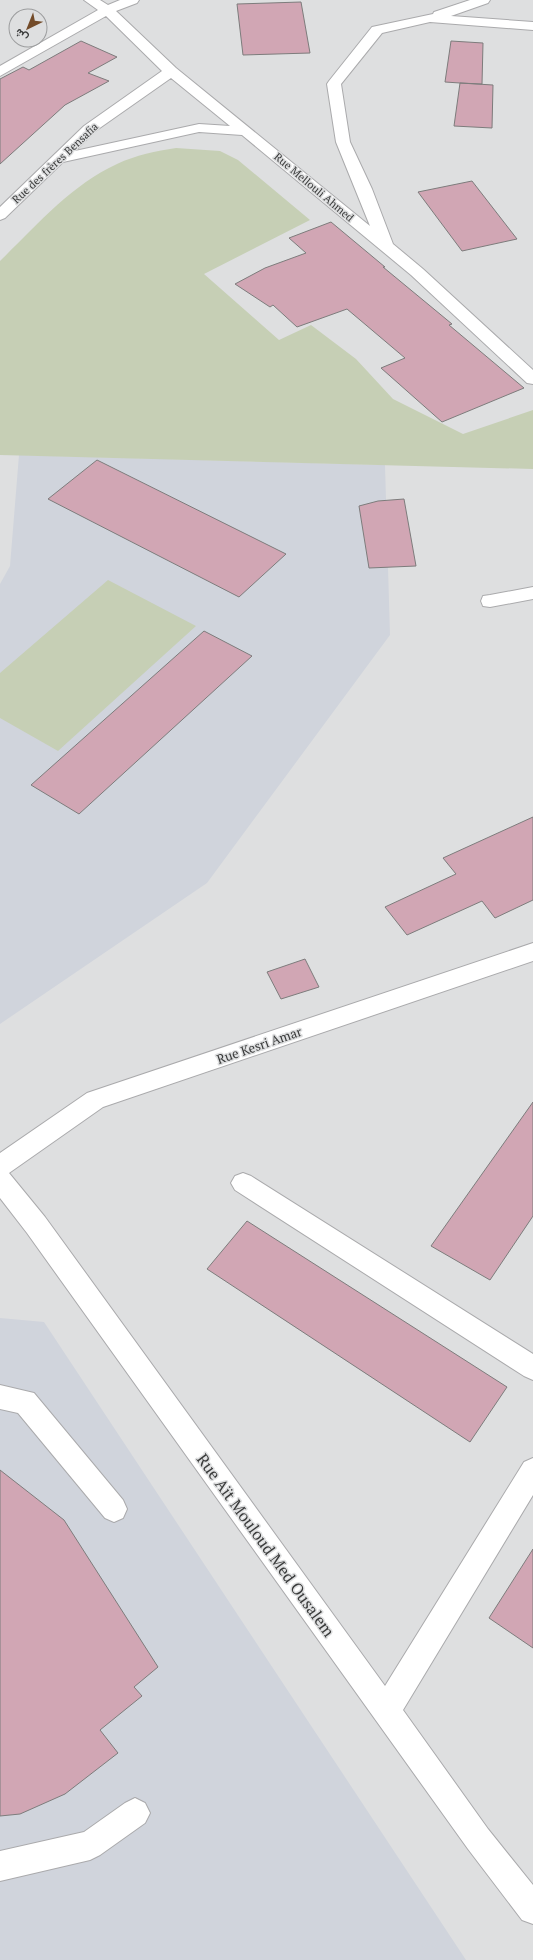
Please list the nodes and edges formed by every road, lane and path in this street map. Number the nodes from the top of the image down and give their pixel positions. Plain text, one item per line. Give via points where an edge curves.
1 (91, 0) edge
2 (132, 0) edge
3 (484, 0) edge
4 (107, 10) junction
5 (430, 18) junction
6 (533, 26) edge
7 (171, 71) junction
8 (0, 72) edge
9 (246, 131) junction
10 (58, 159) junction
11 (0, 215) edge
12 (386, 248) junction
13 (533, 379) edge
14 (533, 593) edge
15 (490, 601) dead end
16 (533, 952) edge
17 (0, 1166) edge
18 (0, 1180) edge
19 (243, 1183) dead end
20 (533, 1368) edge
21 (0, 1397) edge
22 (533, 1471) edge
23 (114, 1509) dead end
24 (386, 1711) junction
25 (135, 1813) dead end
26 (0, 1866) edge
27 (533, 1909) edge

1 - 4 street, Rue Mellouli Ahmed
2 - 4 street
3 - 5 street
4 - 7 street, Rue Mellouli Ahmed
4 - 8 street
5 - 6 street
5 - 12 street via 377,30 334,84 343,142
7 - 9 street, Rue Mellouli Ahmed
7 - 10 street, Rue des frères Bensafia via 89,129
9 - 10 street via 199,128
9 - 12 street, Rue Mellouli Ahmed
10 - 11 street, Rue des frères Bensafia
12 - 13 street, Rue Mellouli Ahmed via 417,272
14 - 15 street
16 - 17 street, Rue Kesri Amar via 95,1100
18 - 24 street, Rue Aït Mouloud Med Ousalem via 36,1224
19 - 20 street
21 - 23 street via 25,1402
22 - 24 street
24 - 27 street, Rue Aït Mouloud Med Ousalem via 478,1839
25 - 26 street via 90,1845

